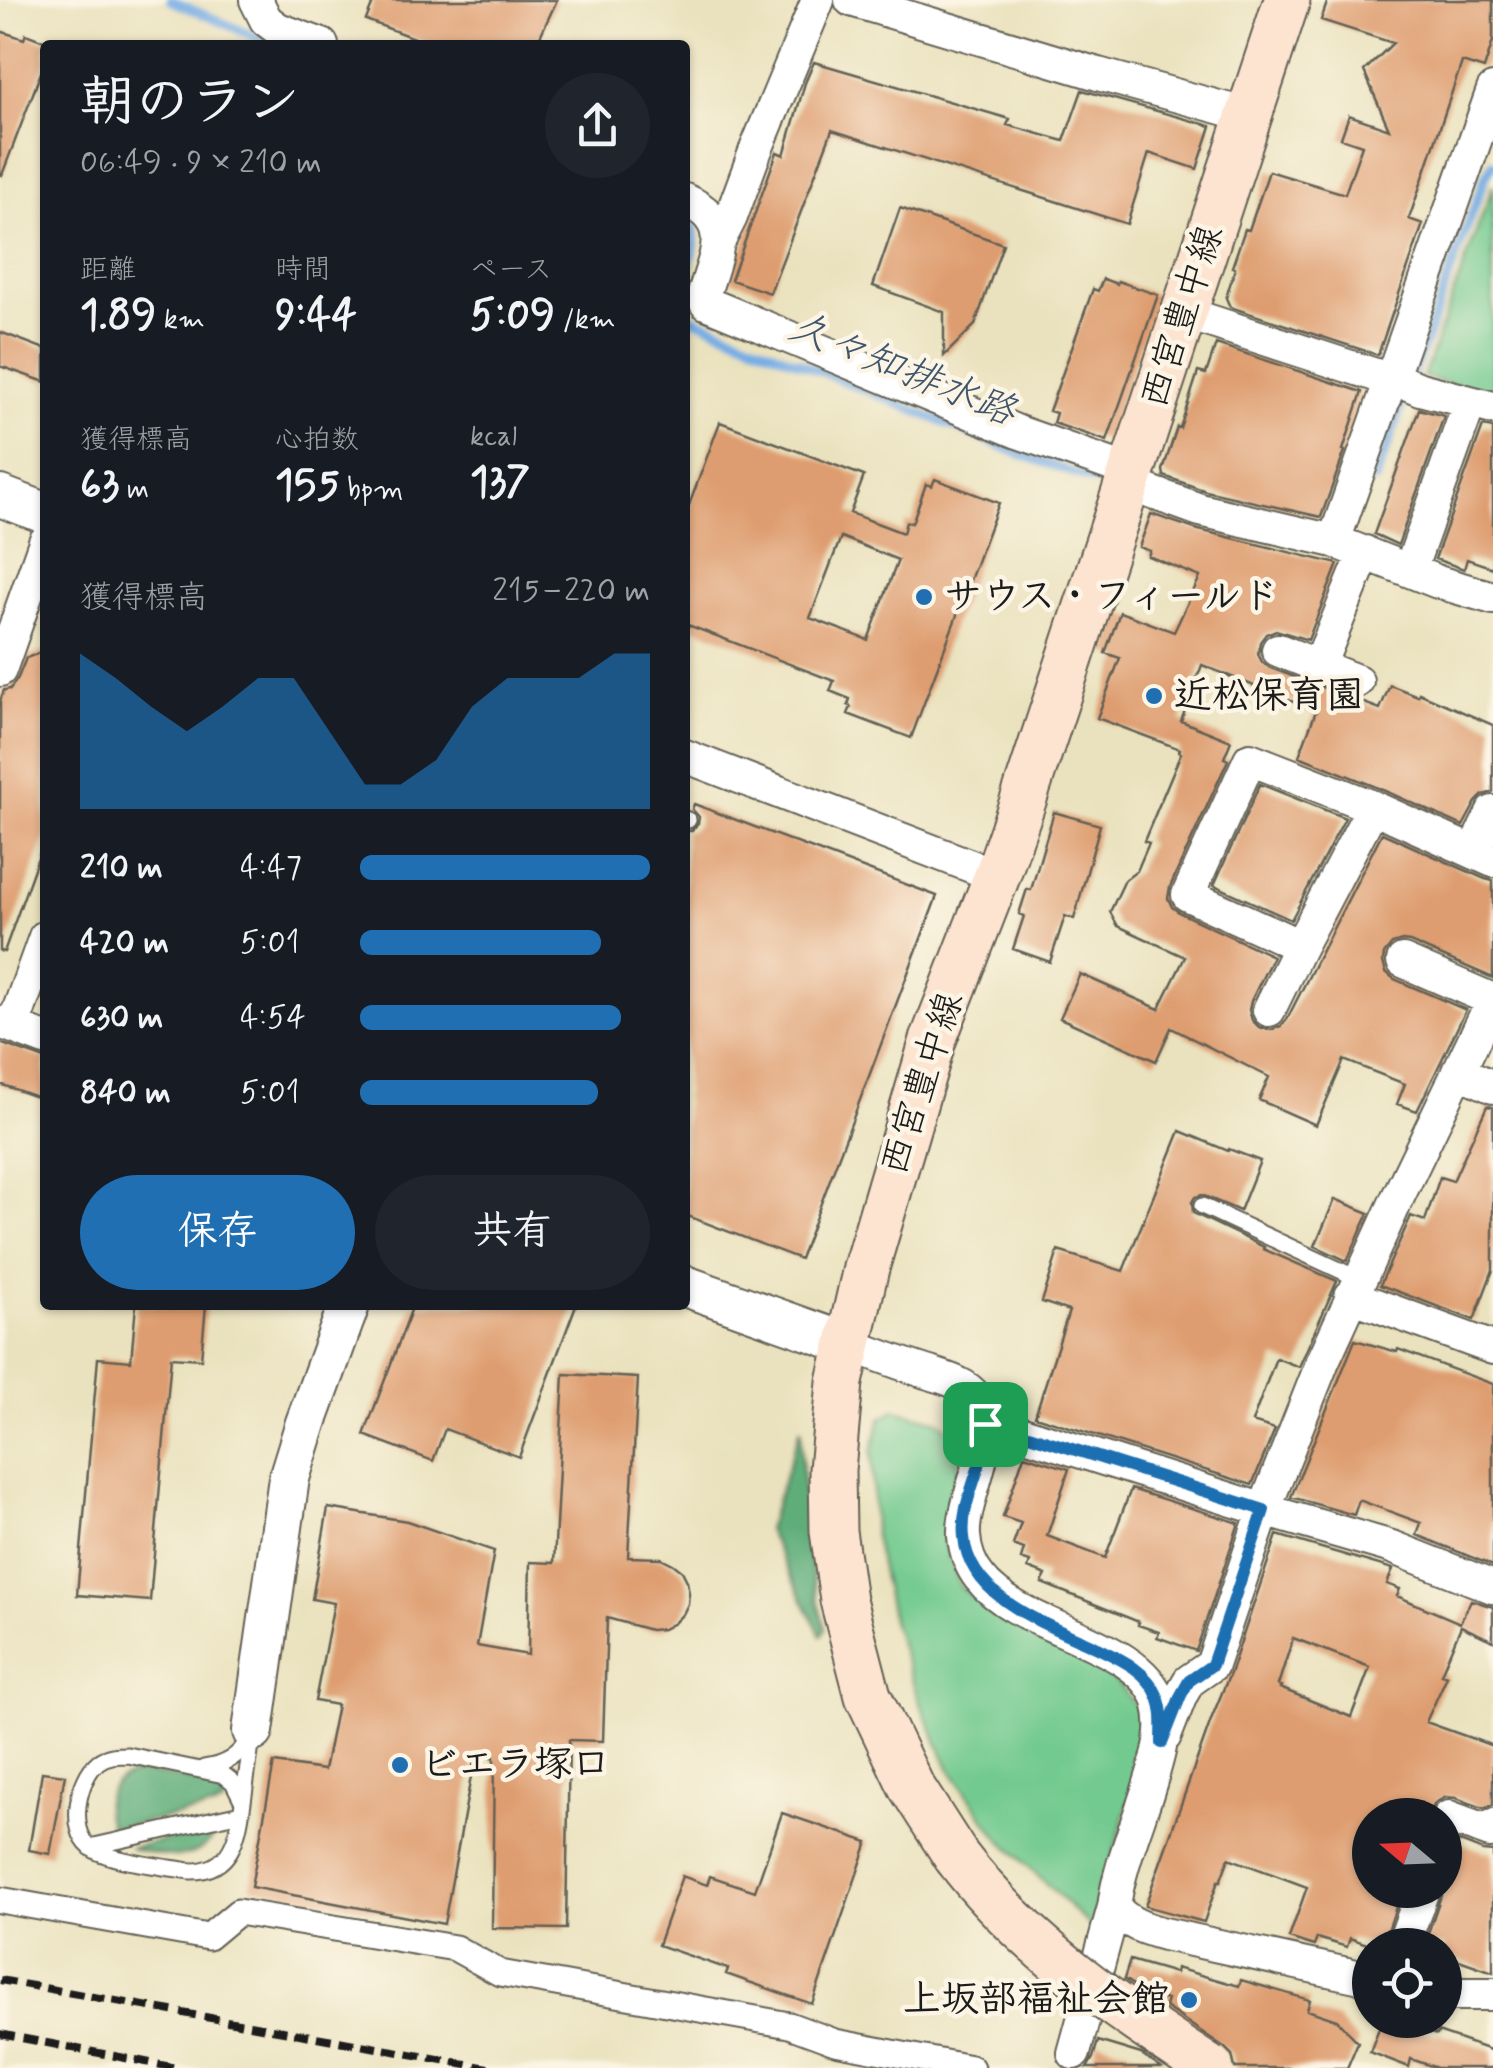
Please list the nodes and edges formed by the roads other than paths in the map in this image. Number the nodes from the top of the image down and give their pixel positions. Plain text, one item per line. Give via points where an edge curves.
1 (256, 0) edge
2 (818, 0) edge
3 (851, 0) edge
4 (1287, 0) edge
5 (308, 40) edge
6 (1493, 90) edge
7 (1248, 116) junction
8 (690, 202) edge
9 (718, 243) junction
10 (1184, 313) junction
11 (1404, 383) junction
12 (1482, 405) edge
13 (1130, 478) junction
14 (0, 496) edge
15 (40, 511) edge
16 (1346, 546) junction
17 (1410, 570) junction
18 (40, 573) edge
19 (1493, 598) edge
20 (31, 629) edge
21 (1278, 650) dead end
22 (1319, 666) junction
23 (0, 670) edge
24 (1357, 681) dead end
25 (690, 758) edge
26 (1373, 806) junction
27 (1493, 812) edge
28 (1483, 856) edge
29 (997, 876) junction
30 (1300, 946) junction
31 (40, 948) edge
32 (1403, 961) dead end
33 (1493, 1000) edge
34 (1269, 1010) dead end
35 (7, 1024) edge
36 (40, 1037) edge
37 (1458, 1071) junction
38 (1493, 1087) edge
39 (1202, 1206) dead end
40 (690, 1288) edge
41 (1355, 1288) junction
42 (347, 1310) edge
43 (848, 1344) junction
44 (1493, 1348) edge
45 (985, 1424) junction
46 (1264, 1510) junction
47 (1493, 1587) edge
48 (253, 1731) junction
49 (1162, 1743) junction
50 (200, 1768) junction
51 (242, 1807) junction
52 (1462, 1822) edge
53 (1493, 1825) edge
54 (90, 1847) junction
55 (0, 1900) edge
56 (1114, 1907) junction
57 (208, 1937) junction
58 (237, 1944) dead end
59 (1352, 1975) edge
60 (1462, 1994) edge
61 (1493, 1994) edge
62 (1071, 2060) edge
63 (971, 2068) edge
64 (1210, 2068) edge

1 - 5 street via 266,20
2 - 9 street
3 - 7 street
4 - 7 main road, 西宮豊中線
6 - 11 street
7 - 10 main road, 西宮豊中線
8 - 9 street via 716,225
9 - 13 street via 706,303
10 - 11 street
10 - 13 main road, 西宮豊中線
11 - 12 street
11 - 16 street
12 - 17 street
13 - 16 street via 1200,510
13 - 29 main road, 西宮豊中線
14 - 15 street
16 - 17 street
16 - 22 street
17 - 19 street
18 - 20 street
20 - 23 street
21 - 22 street
22 - 24 street
25 - 29 street
26 - 28 street
26 - 30 street
26 - 30 street via 1250,759 1188,895
27 - 28 street
29 - 43 main road, 西宮豊中線 via 932,1040
30 - 34 street
31 - 35 street
32 - 33 street
33 - 37 street
35 - 36 street
37 - 38 street
37 - 41 street
39 - 41 lane
40 - 43 street
41 - 44 street
41 - 46 street
42 - 48 street via 289,1478
43 - 45 street via 965,1387
43 - 64 main road, 西宮豊中線, bridge via 832,1470 833,1531 868,1696 911,1786 956,1856 1043,1950
45 - 46 street
45 - 49 street via 965,1510 974,1570 1000,1598 1126,1661 1148,1680 1162,1714
46 - 47 street via 1392,1546
46 - 49 street via 1212,1665 1189,1681
48 - 50 lane via 232,1760
48 - 51 lane
49 - 56 street
50 - 51 lane via 234,1782
50 - 54 lane via 128,1755 98,1762 84,1783 76,1818
51 - 54 lane
51 - 54 lane via 228,1854 205,1870 127,1860
52 - 53 street via 1490,1832
55 - 57 street
56 - 59 street via 1143,1929
56 - 62 street
57 - 58 street
57 - 63 street via 238,1912 455,1948 500,1973 790,2026 835,2042
60 - 61 street

